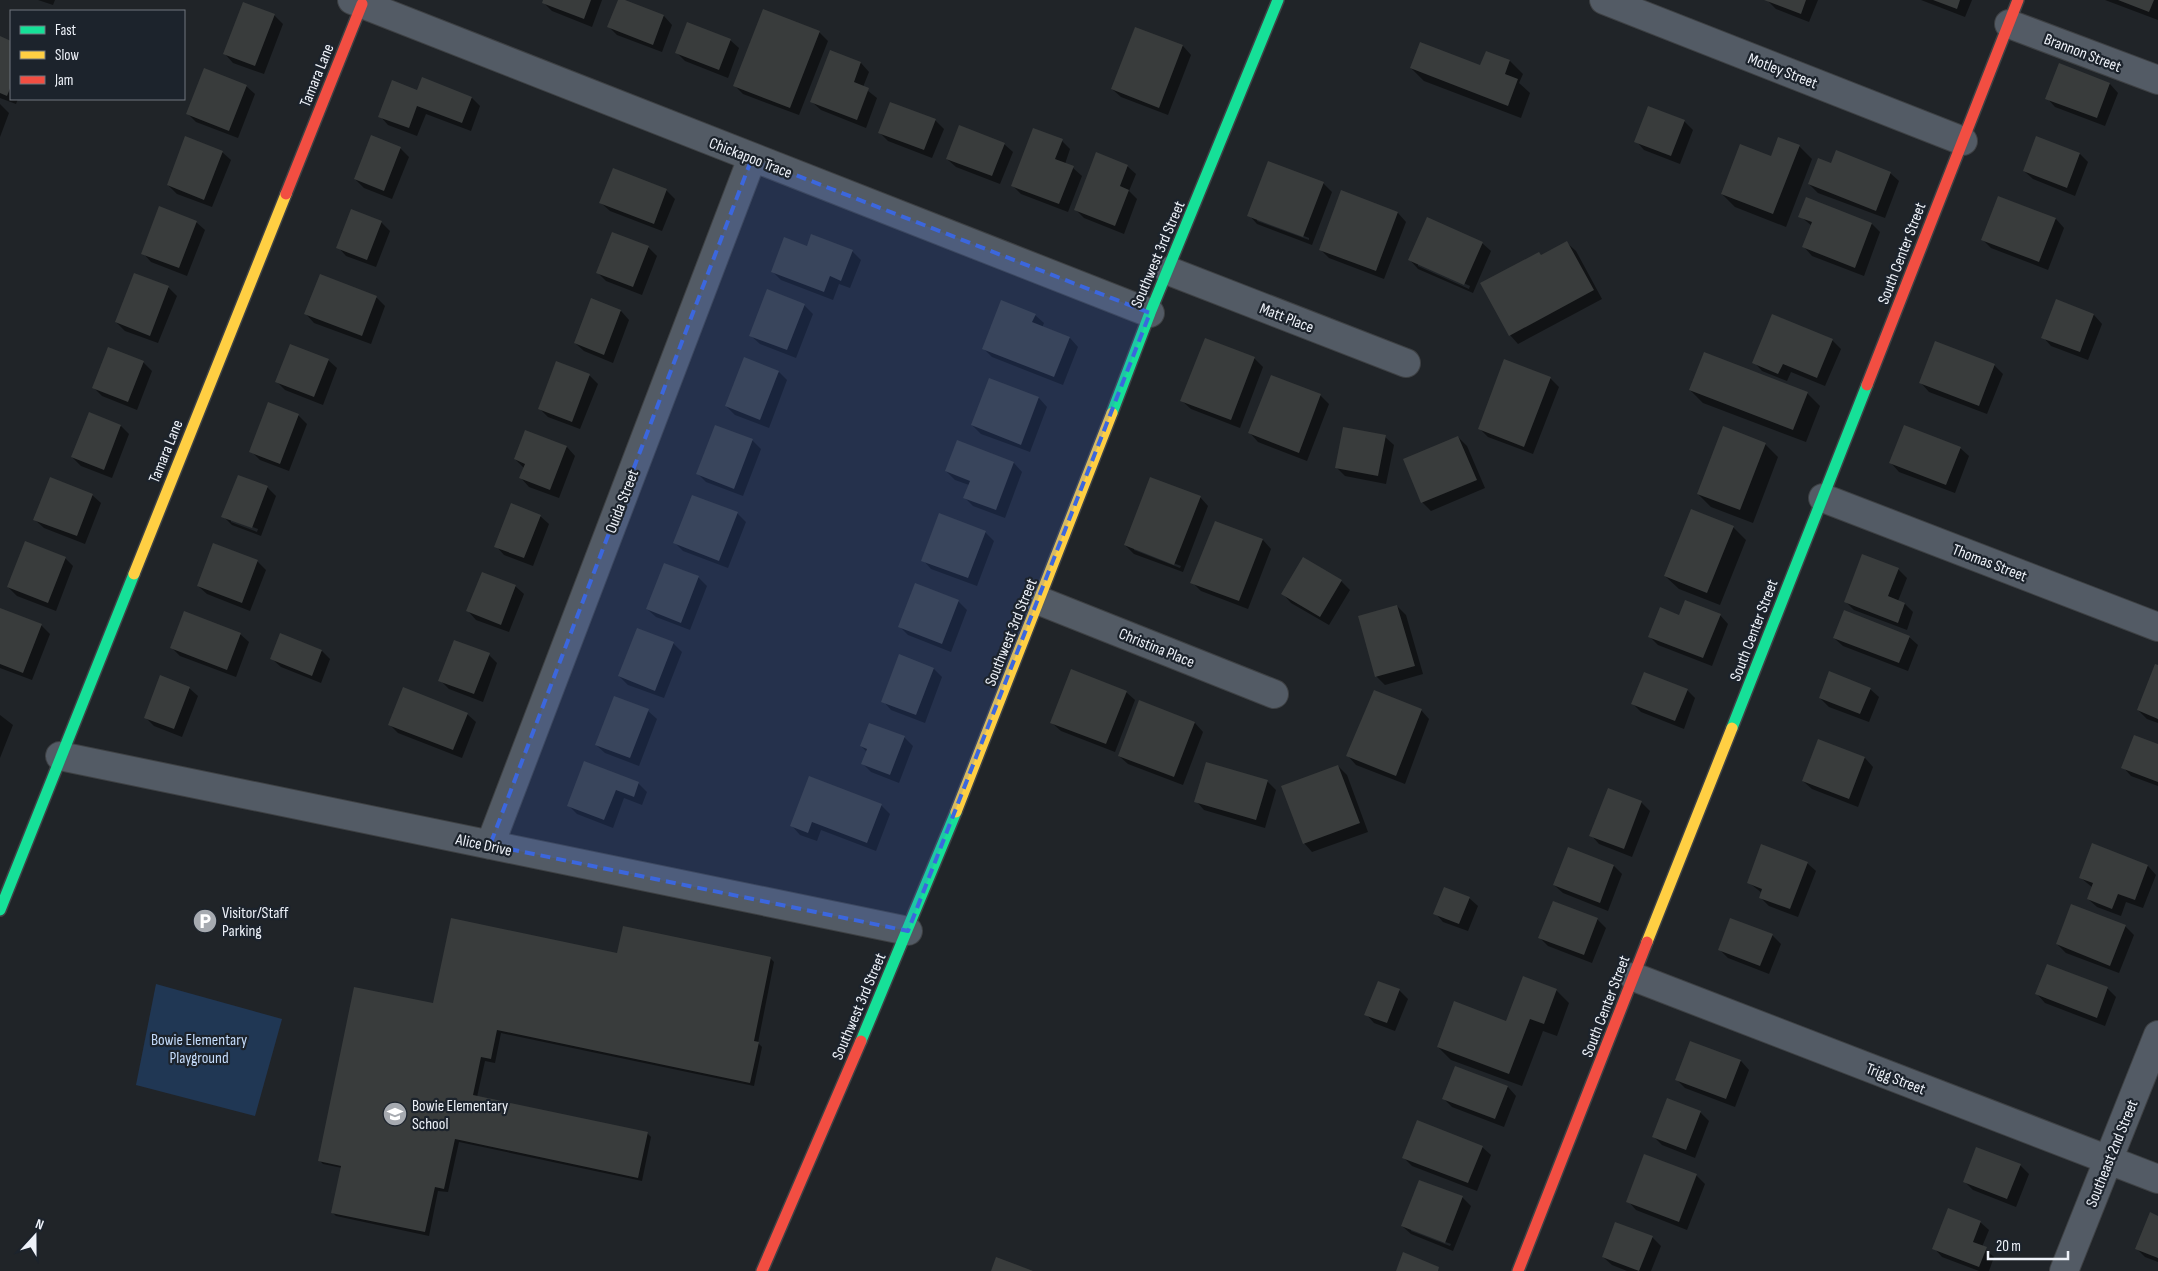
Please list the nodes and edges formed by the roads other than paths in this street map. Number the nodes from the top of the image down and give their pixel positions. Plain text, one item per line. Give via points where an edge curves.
1 (1278, 0) edge
2 (1604, 0) edge
3 (357, 2) edge
4 (2014, 12) edge
5 (2158, 80) edge
6 (1963, 141) junction
7 (752, 158) junction
8 (1168, 271) junction
9 (1150, 313) junction
10 (1406, 363) dead end
11 (1822, 498) junction
12 (1040, 601) junction
13 (2158, 627) edge
14 (1274, 694) dead end
15 (60, 756) junction
16 (490, 845) junction
17 (0, 910) edge
18 (908, 931) junction
19 (1634, 977) junction
20 (2158, 1035) edge
21 (2108, 1160) junction
22 (2158, 1179) edge
23 (762, 1271) edge
24 (1518, 1271) edge
25 (2064, 1271) edge

1 - 8 street, Southwest 3rd Street
2 - 6 street, Motley Street
3 - 7 street, Chickapoo Trace
3 - 15 street, Tamara Lane
4 - 5 street, Brannon Street
4 - 6 street, South Center Street
6 - 11 street, South Center Street
7 - 9 street, Chickapoo Trace
7 - 16 street, Ouida Street
8 - 9 street, Southwest 3rd Street
8 - 10 street, Matt Place
9 - 12 street, Southwest 3rd Street
11 - 13 street, Thomas Street
11 - 19 street, South Center Street
12 - 14 street, Christina Place
12 - 18 street, Southwest 3rd Street
15 - 16 street, Alice Drive
15 - 17 street, Tamara Lane
16 - 18 street, Alice Drive
18 - 23 street, Southwest 3rd Street
19 - 21 street, Trigg Street
19 - 24 street, South Center Street
20 - 21 street, Southeast 2nd Street
21 - 22 street, Trigg Street
21 - 25 street, Southeast 2nd Street

